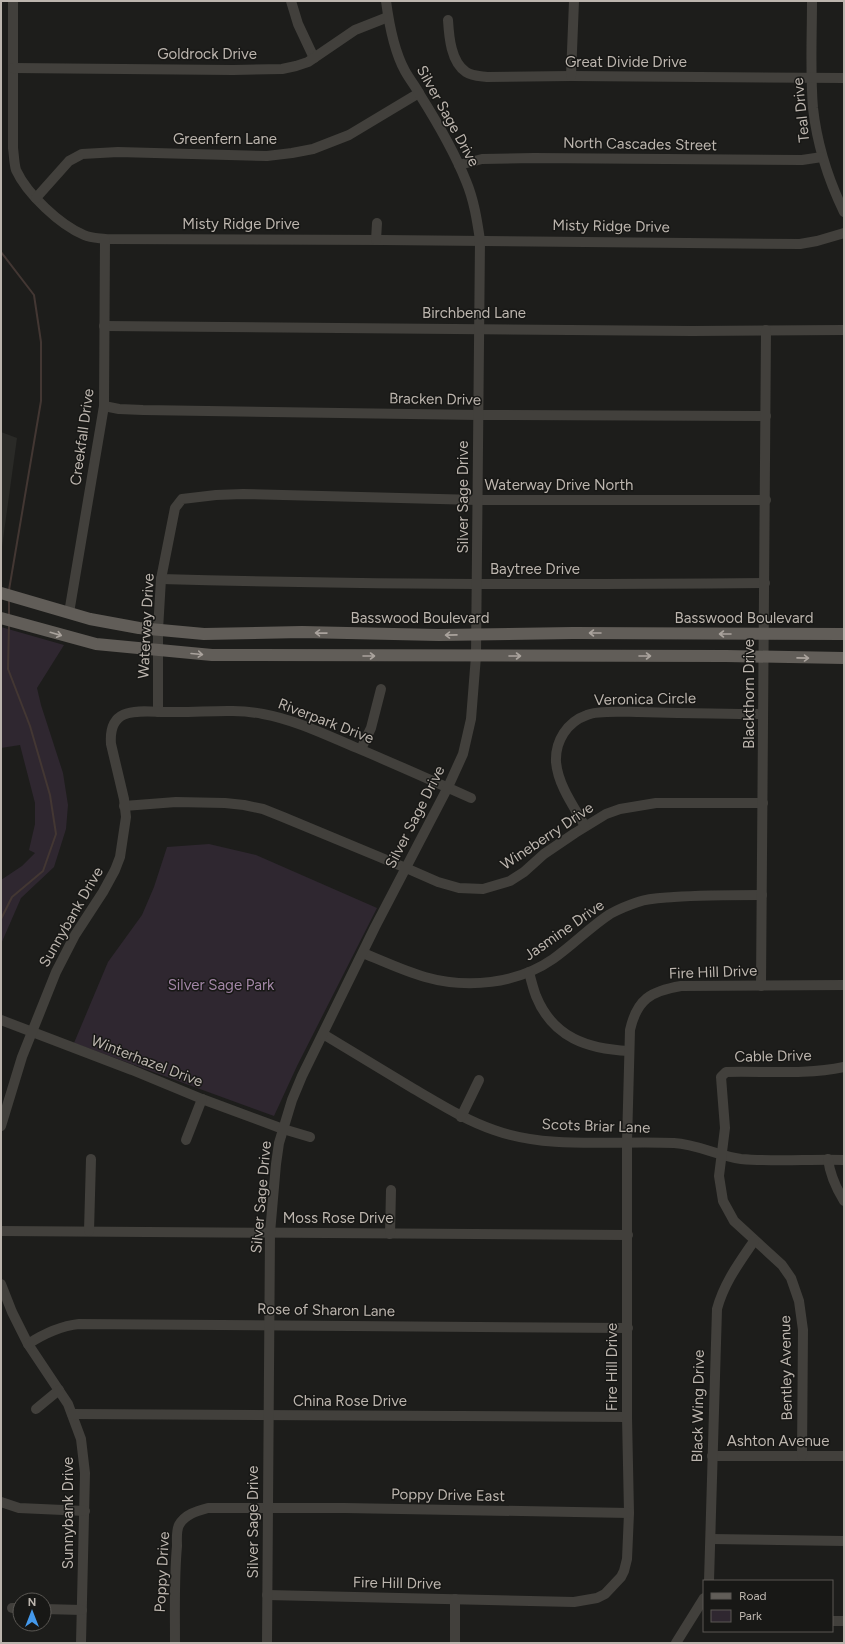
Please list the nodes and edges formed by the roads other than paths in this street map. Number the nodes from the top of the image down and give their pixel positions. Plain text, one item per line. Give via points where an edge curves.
1 (13, 1) edge
2 (291, 1) edge
3 (386, 1) edge
4 (574, 1) edge
5 (812, 1) edge
6 (388, 16) junction
7 (448, 20) dead end
8 (314, 58) junction
9 (13, 68) junction
10 (571, 76) junction
11 (812, 78) junction
12 (844, 78) edge
13 (419, 93) junction
14 (822, 157) junction
15 (459, 166) junction
16 (36, 198) junction
17 (844, 212) edge
18 (377, 223) dead end
19 (844, 233) edge
20 (105, 240) junction
21 (376, 240) junction
22 (480, 240) junction
23 (104, 326) junction
24 (479, 328) junction
25 (766, 330) junction
26 (844, 330) edge
27 (104, 406) junction
28 (478, 415) junction
29 (766, 416) junction
30 (185, 499) joint
31 (478, 500) junction
32 (766, 500) junction
33 (161, 579) junction
34 (477, 583) junction
35 (765, 583) junction
36 (1, 593) edge
37 (69, 613) junction
38 (1, 618) edge
39 (158, 630) junction
40 (477, 634) junction
41 (764, 634) junction
42 (844, 634) edge
43 (158, 651) junction
44 (476, 656) junction
45 (764, 657) junction
46 (844, 658) edge
47 (381, 690) dead end
48 (158, 712) junction
49 (764, 714) junction
50 (118, 718) joint
51 (361, 749) junction
52 (448, 787) junction
53 (471, 798) dead end
54 (763, 803) junction
55 (124, 806) junction
56 (585, 826) junction
57 (406, 868) junction
58 (762, 895) junction
59 (363, 953) junction
60 (529, 972) junction
61 (844, 985) edge
62 (762, 986) junction
63 (1, 1020) edge
64 (32, 1031) junction
65 (323, 1034) junction
66 (629, 1051) junction
67 (844, 1067) edge
68 (479, 1080) dead end
69 (202, 1099) junction
70 (461, 1117) junction
71 (1, 1126) edge
72 (283, 1129) junction
73 (310, 1137) dead end
74 (186, 1140) dead end
75 (724, 1140) joint
76 (627, 1142) junction
77 (722, 1155) junction
78 (91, 1159) dead end
79 (828, 1159) junction
80 (844, 1160) edge
81 (391, 1190) dead end
82 (844, 1201) edge
83 (1, 1231) edge
84 (89, 1231) junction
85 (270, 1233) junction
86 (390, 1234) junction
87 (628, 1235) junction
88 (754, 1241) junction
89 (2, 1290) edge
90 (269, 1324) junction
91 (628, 1328) junction
92 (28, 1344) junction
93 (59, 1390) junction
94 (36, 1408) dead end
95 (72, 1414) junction
96 (268, 1415) junction
97 (627, 1417) junction
98 (712, 1456) junction
99 (802, 1456) junction
100 (844, 1456) edge
101 (1, 1502) edge
102 (268, 1507) junction
103 (85, 1511) junction
104 (629, 1513) junction
105 (711, 1539) junction
106 (844, 1540) edge
107 (709, 1580) edge
108 (267, 1595) junction
109 (455, 1599) junction
110 (703, 1602) edge
111 (52, 1609) edge
112 (82, 1610) junction
113 (833, 1621) edge
114 (844, 1621) edge
115 (81, 1643) edge
116 (175, 1643) edge
117 (266, 1643) edge
118 (455, 1643) edge
119 (676, 1643) edge

1 - 9 street, Misty Ridge Drive
2 - 8 street via 298,24
3 - 6 street, Silver Sage Drive
4 - 10 street
5 - 11 street, Teal Drive
6 - 8 street, Goldrock Drive via 356,30
6 - 13 street, Silver Sage Drive via 398,55 405,72
7 - 10 street, Great Divide Drive via 456,60 466,73 487,77
8 - 9 street, Goldrock Drive via 296,66 233,70
9 - 16 street, Misty Ridge Drive via 14,160 16,170
10 - 11 street, Great Divide Drive
11 - 12 street, Great Divide Drive
11 - 14 street, Teal Drive via 814,115
13 - 15 street, Silver Sage Drive
13 - 16 street, Greenfern Lane via 349,135 318,147 292,153 267,156 118,152 82,154 69,161
14 - 15 street, North Cascades Street via 802,160 489,159
14 - 17 street, Teal Drive
15 - 22 street, Silver Sage Drive via 471,192
16 - 20 street, Misty Ridge Drive via 68,226 83,235
18 - 21 street
19 - 22 street, Misty Ridge Drive via 817,242 800,244
20 - 21 street, Misty Ridge Drive
20 - 23 street, Creekfall Drive
21 - 22 street, Misty Ridge Drive
22 - 24 street, Silver Sage Drive
23 - 24 street, Birchbend Lane
23 - 27 street, Creekfall Drive
24 - 25 street, Birchbend Lane
24 - 28 street, Silver Sage Drive
25 - 26 street, Birchbend Lane
25 - 29 street, Blackthorn Drive
27 - 28 street, Bracken Drive via 143,410
27 - 37 street, Creekfall Drive
28 - 29 street, Bracken Drive
28 - 31 street, Silver Sage Drive
29 - 32 street, Blackthorn Drive
30 - 31 street, Waterway Drive North via 243,494
30 - 33 street, Waterway Drive via 175,508
31 - 32 street, Waterway Drive North
31 - 34 street, Silver Sage Drive
32 - 35 street, Blackthorn Drive
33 - 34 street, Baytree Drive via 314,583
33 - 39 street, Waterway Drive
34 - 35 street, Baytree Drive
34 - 40 street, Silver Sage Drive
35 - 41 street, Blackthorn Drive
36 - 37 main road, Basswood Boulevard
37 - 39 main road, Basswood Boulevard
38 -> 43 main road via 96,644
40 -> 39 main road, Basswood Boulevard via 204,634
39 - 43 street, Waterway Drive
41 -> 40 main road, Basswood Boulevard
40 - 44 street, Silver Sage Drive
41 - 42 main road, Basswood Boulevard
41 - 45 street, Blackthorn Drive
43 -> 44 main road via 212,655
43 - 48 street, Waterway Drive
44 -> 45 main road
44 - 52 street, Silver Sage Drive via 471,719 463,754
45 -> 46 main road
45 - 49 street, Blackthorn Drive
47 - 51 street via 371,728
48 - 50 street, Riverpark Drive via 132,711
48 - 51 street, Riverpark Drive via 229,711 262,714 285,719
49 - 54 street, Blackthorn Drive
49 - 56 street, Veronica Circle via 623,712 589,714 577,719 562,735 556,762 564,787
50 - 55 street, Sunnybank Drive via 110,737
51 - 52 street, Riverpark Drive
52 - 53 street, Riverpark Drive
52 - 57 street, Silver Sage Drive
54 - 56 street, Wineberry Drive via 656,803 620,809
54 - 58 street, Blackthorn Drive
55 - 57 street, Wineberry Drive via 176,802 244,805 283,816
55 - 64 street, Sunnybank Drive via 126,816 120,857 115,870 75,935 56,972
56 - 57 street, Wineberry Drive via 510,881 483,889 459,888
57 - 59 street, Silver Sage Drive
58 - 60 street, Jasmine Drive via 688,896 641,901 610,914 552,959
58 - 62 street, Blackthorn Drive
59 - 60 street, Jasmine Drive via 441,982 496,982
59 - 65 street, Silver Sage Drive
60 - 66 street via 539,1002 558,1029 569,1037 589,1045
61 - 62 street, Fire Hill Drive
62 - 66 street, Fire Hill Drive via 681,986 664,988 651,994 636,1009 630,1030
63 - 64 street, Winterhazel Drive
64 - 69 street, Winterhazel Drive
64 - 71 street, Sunnybank Drive
65 - 70 street, Scots Briar Lane
65 - 72 street, Silver Sage Drive via 302,1076
66 - 76 street, Fire Hill Drive
67 - 75 street, Cable Drive via 795,1073 726,1072 720,1081 724,1103
68 - 70 street
69 - 72 street, Winterhazel Drive
69 - 74 street
70 - 76 street, Scots Briar Lane via 511,1136 600,1144
72 - 73 street, Winterhazel Drive
72 - 85 street, Silver Sage Drive via 276,1164
75 - 77 street, Bentley Avenue
76 - 77 street, Scots Briar Lane via 690,1144
76 - 87 street, Fire Hill Drive
77 - 79 street, Scots Briar Lane via 768,1161
77 - 88 street, Bentley Avenue via 719,1176 723,1201 734,1221
78 - 84 street
79 - 80 street, Scots Briar Lane
79 - 82 street via 835,1186
81 - 86 street
83 - 84 street, Moss Rose Drive
84 - 85 street, Moss Rose Drive
85 - 86 street, Moss Rose Drive
85 - 90 street, Silver Sage Drive
86 - 87 street, Moss Rose Drive
87 - 91 street, Fire Hill Drive
88 - 98 street, Black Wing Drive via 727,1281 716,1309
88 - 99 street, Bentley Avenue via 782,1265 791,1278 799,1301 803,1330
89 - 92 street, Sunnybank Drive
90 - 91 street, Rose of Sharon Lane
90 - 92 street, Rose of Sharon Lane via 79,1324 64,1326 43,1334
90 - 96 street, Silver Sage Drive
91 - 97 street, Fire Hill Drive
92 - 93 street, Sunnybank Drive
93 - 94 street
93 - 95 street, Sunnybank Drive
95 - 96 street, China Rose Drive
95 - 103 street, Sunnybank Drive via 84,1457
96 - 97 street, China Rose Drive
96 - 102 street, Silver Sage Drive
97 - 104 street, Fire Hill Drive
98 - 99 street, Ashton Avenue
98 - 105 street, Black Wing Drive
99 - 100 street, Ashton Avenue
101 - 103 street via 19,1508
102 - 104 street, Poppy Drive East
102 - 108 street, Silver Sage Drive
102 - 116 street, Poppy Drive via 208,1508 184,1518 180,1525 176,1558
103 - 112 street, Sunnybank Drive
104 - 109 street, Fire Hill Drive via 627,1559 624,1570 605,1594 598,1598 574,1602
105 - 106 street
105 - 107 street, Black Wing Drive
108 - 109 street, Fire Hill Drive
108 - 117 street, Silver Sage Drive
109 - 118 street
110 - 119 street
111 - 112 street
112 - 115 street, Sunnybank Drive
113 - 114 street

